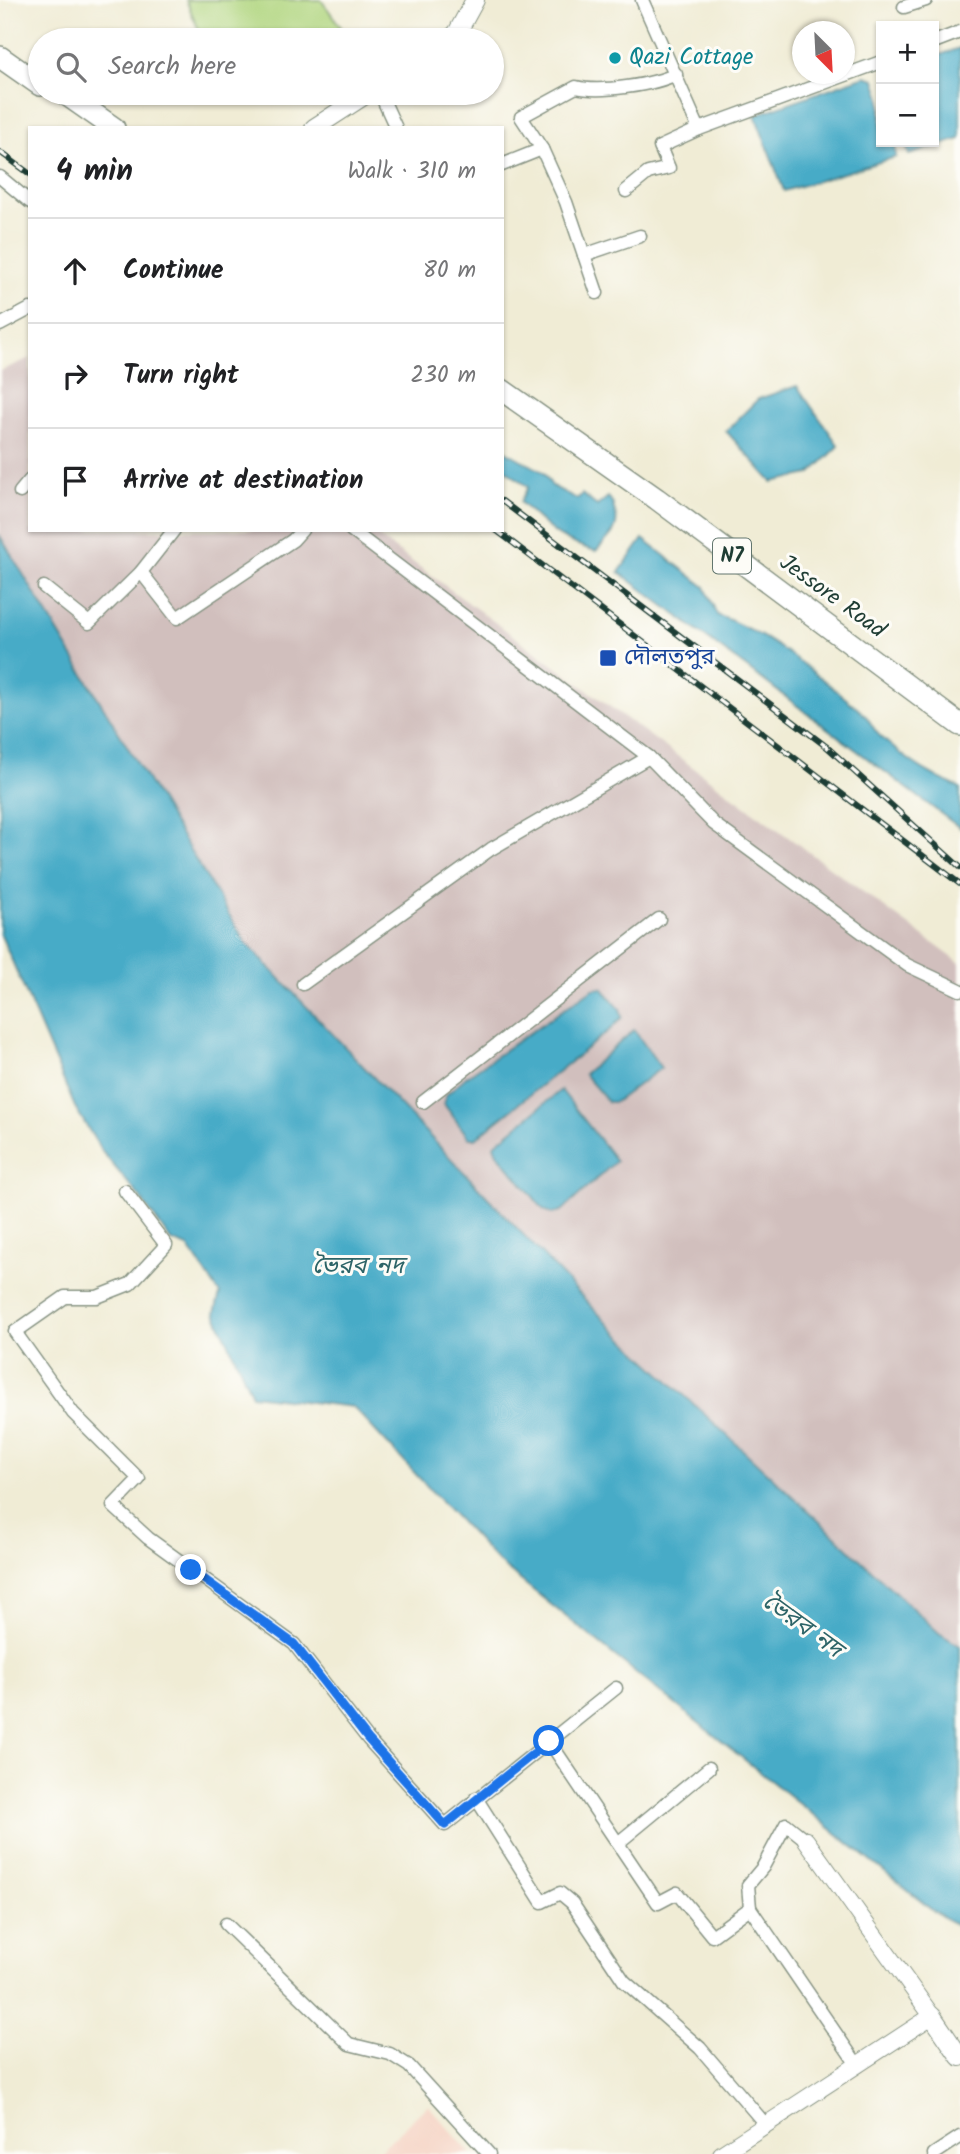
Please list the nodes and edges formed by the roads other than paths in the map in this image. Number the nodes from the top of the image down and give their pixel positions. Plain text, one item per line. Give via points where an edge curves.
1 (475, 0) edge
2 (642, 0) edge
3 (926, 0) edge
4 (904, 7) dead end
5 (460, 28) edge
6 (960, 33) edge
7 (939, 40) edge
8 (0, 47) edge
9 (0, 57) edge
10 (876, 64) edge
11 (28, 67) edge
12 (676, 74) junction
13 (28, 77) edge
14 (68, 105) edge
15 (81, 105) edge
16 (349, 105) edge
17 (385, 105) edge
18 (97, 126) edge
19 (111, 126) edge
20 (317, 126) edge
21 (395, 126) edge
22 (699, 129) junction
23 (542, 149) junction
24 (504, 163) edge
25 (0, 177) edge
26 (626, 191) dead end
27 (28, 200) edge
28 (640, 236) dead end
29 (584, 255) junction
30 (597, 293) dead end
31 (28, 310) edge
32 (0, 325) edge
33 (504, 391) edge
34 (504, 405) edge
35 (28, 482) edge
36 (20, 492) dead end
37 (172, 532) edge
38 (300, 532) edge
39 (354, 532) edge
40 (141, 572) junction
41 (44, 587) dead end
42 (958, 725) edge
43 (649, 757) junction
44 (659, 919) dead end
45 (303, 984) dead end
46 (960, 990) edge
47 (423, 1102) dead end
48 (125, 1191) dead end
49 (616, 1688) dead end
50 (549, 1741) junction
51 (709, 1768) dead end
52 (476, 1798) junction
53 (806, 1840) joint
54 (618, 1843) junction
55 (750, 1908) junction
56 (226, 1924) dead end
57 (932, 2016) junction
58 (960, 2057) edge
59 (858, 2066) junction
60 (765, 2124) junction
61 (960, 2137) edge
62 (489, 2154) edge
63 (721, 2154) edge
64 (934, 2154) edge

1 - 5 main road
2 - 12 street
3 - 4 street
6 - 7 street
8 - 11 highway
9 - 13 highway
10 - 22 street
12 - 22 street
12 - 23 street via 657,83 589,90 576,87 521,117
14 - 18 highway
15 - 19 highway
16 - 20 main road
17 - 21 street
22 - 26 street via 660,147 669,169 648,173
23 - 24 street
23 - 29 street
25 - 27 street
28 - 29 street
29 - 30 street
31 - 32 street
33 - 42 highway, Jessore Road / N7 via 657,499
34 - 42 highway, Jessore Road / N7 via 651,505 780,605
35 - 36 street
37 - 40 street
38 - 40 street via 177,618
39 - 43 street
40 - 41 street via 89,623
43 - 45 street via 491,849
43 - 46 street via 714,824 908,965
44 - 47 street
48 - 52 street via 166,1245 130,1284 97,1297 65,1297 15,1332 73,1413 139,1479 113,1506 148,1538 294,1644 368,1739 445,1825
49 - 50 street
50 - 52 street
50 - 54 street
51 - 54 street
52 - 60 street via 541,1902 560,1892 572,1903 624,1981 700,2048
53 - 55 street via 786,1825 748,1885
53 - 57 street
54 - 55 street via 658,1903 677,1893 712,1936
55 - 59 street
56 - 62 street via 349,2044 390,2054 408,2066
57 - 58 main road
57 - 59 street
59 - 60 street
60 - 63 street
61 - 64 street

